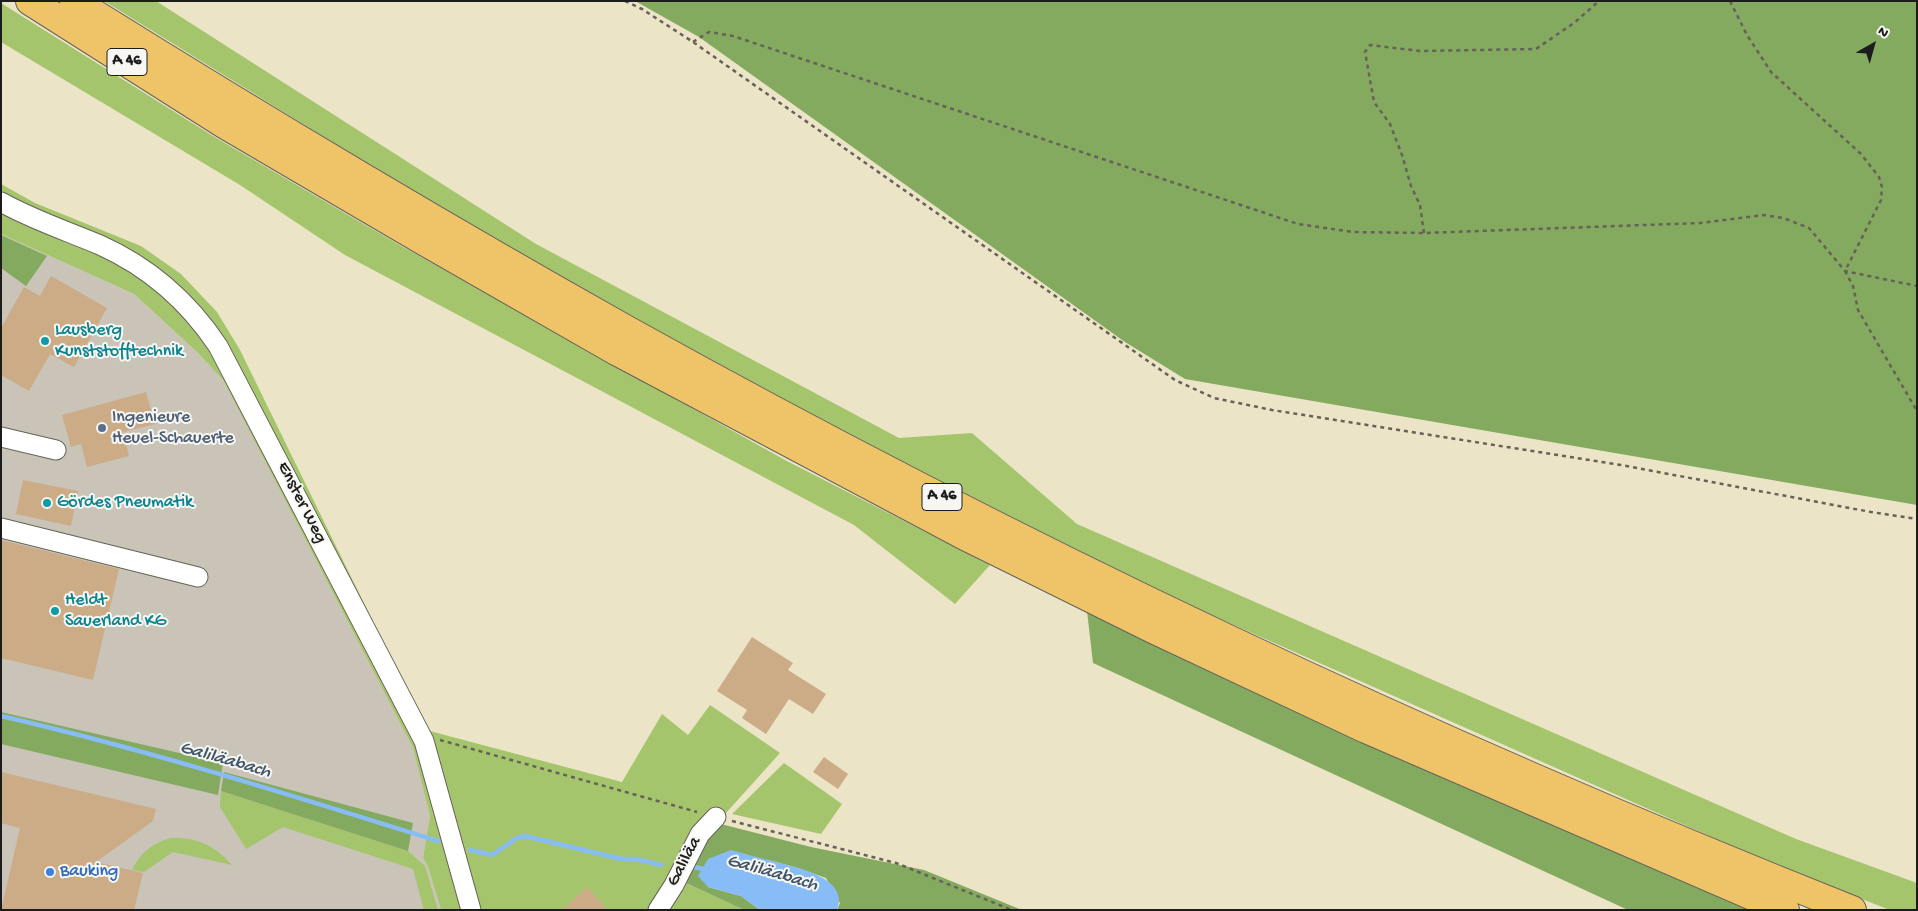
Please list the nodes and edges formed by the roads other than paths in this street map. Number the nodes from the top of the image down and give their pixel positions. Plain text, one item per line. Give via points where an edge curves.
1 (30, 1) edge
2 (74, 1) edge
3 (1, 202) edge
4 (1, 437) edge
5 (56, 450) dead end
6 (1, 528) edge
7 (198, 577) dead end
8 (716, 817) road end
9 (471, 910) edge
10 (658, 910) edge
11 (1785, 910) edge
12 (1852, 910) edge

1 - 11 highway, A 46 via 224,124 448,255 618,352 963,535 1366,729
2 - 12 highway, A 46 via 236,102 629,331 974,514 1375,708 1590,802
3 - 9 street, Enster Weg via 123,257 164,284 201,321 236,377 424,741
4 - 5 street
6 - 7 street
8 - 10 street, Galiläa via 700,834

